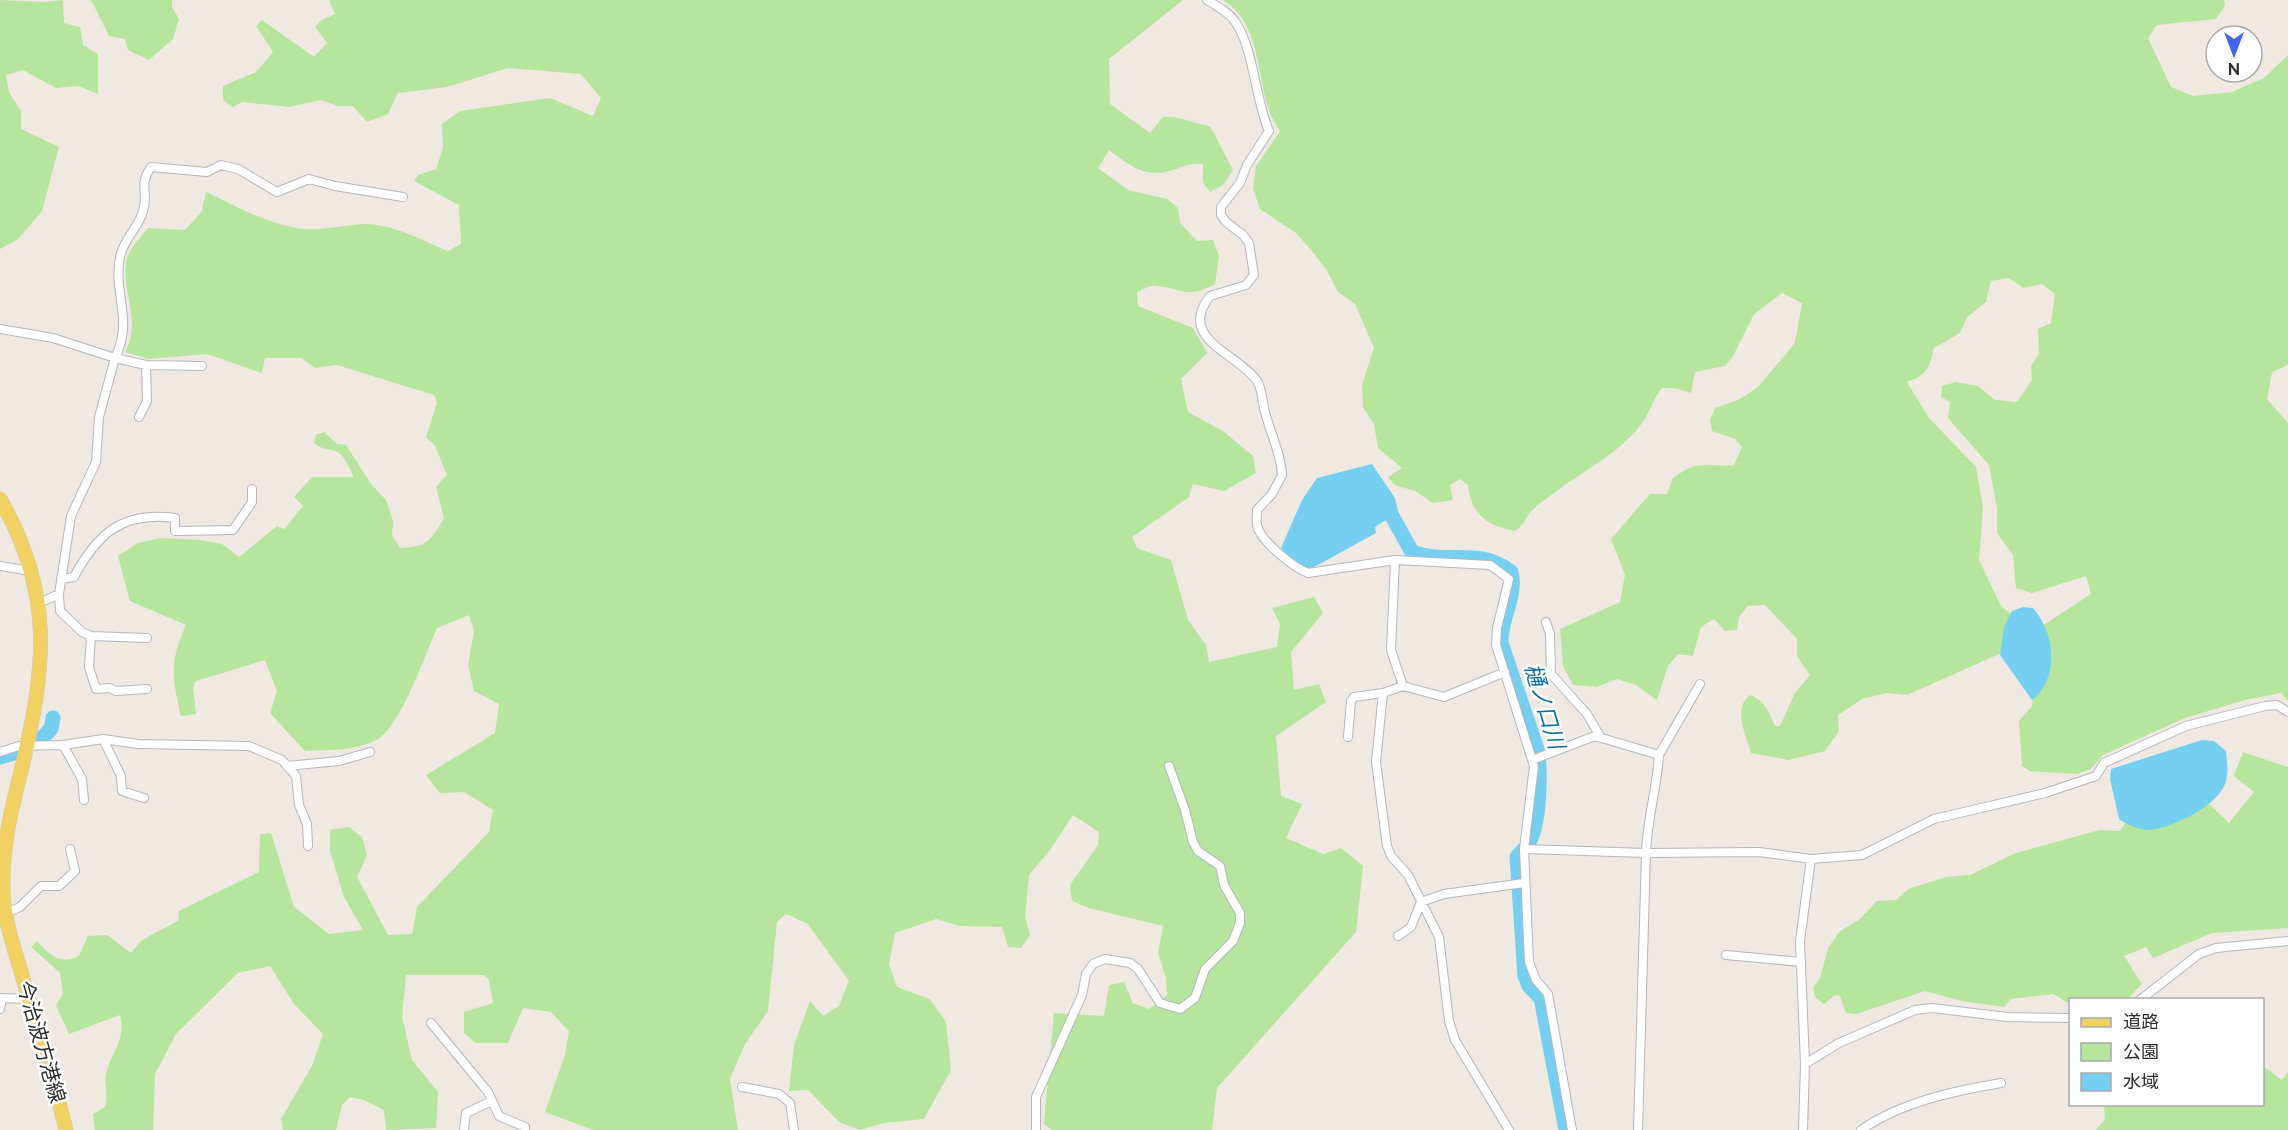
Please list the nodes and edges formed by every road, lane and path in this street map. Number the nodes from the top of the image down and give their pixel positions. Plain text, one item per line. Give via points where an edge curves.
1 (1207, 0) edge
2 (403, 197) dead end
3 (0, 329) edge
4 (115, 358) junction
5 (146, 365) junction
6 (202, 366) dead end
7 (139, 417) dead end
8 (252, 489) dead end
9 (0, 499) edge
10 (1395, 560) junction
11 (0, 566) edge
12 (31, 571) junction
13 (61, 579) junction
14 (58, 594) junction
15 (39, 603) junction
16 (1546, 622) dead end
17 (91, 636) junction
18 (147, 638) dead end
19 (1505, 672) junction
20 (1700, 684) dead end
21 (1403, 686) junction
22 (147, 689) dead end
23 (1383, 693) junction
24 (2288, 712) edge
25 (1348, 737) dead end
26 (1601, 738) junction
27 (103, 739) junction
28 (63, 745) junction
29 (27, 746) junction
30 (0, 752) edge
31 (370, 752) dead end
32 (1659, 755) junction
33 (1532, 760) junction
34 (287, 766) junction
35 (1169, 766) dead end
36 (144, 798) dead end
37 (84, 800) dead end
38 (308, 846) dead end
39 (70, 849) dead end
40 (1524, 849) junction
41 (1646, 853) junction
42 (1811, 859) junction
43 (1524, 883) junction
44 (1421, 902) junction
45 (6, 914) junction
46 (1398, 936) dead end
47 (2288, 941) edge
48 (1726, 955) dead end
49 (1801, 962) junction
50 (1, 998) edge
51 (2141, 998) edge
52 (28, 999) junction
53 (0, 1008) edge
54 (2069, 1018) edge
55 (431, 1023) dead end
56 (1805, 1064) junction
57 (2001, 1083) dead end
58 (742, 1086) dead end
59 (492, 1101) junction
60 (66, 1130) edge
61 (464, 1130) edge
62 (525, 1130) edge
63 (795, 1130) edge
64 (1036, 1130) edge
65 (1509, 1130) edge
66 (1572, 1130) edge
67 (1638, 1130) edge
68 (1803, 1130) edge
69 (1861, 1130) edge

1 - 10 street via 1236,23 1269,131 1240,183 1221,207 1226,222 1249,243 1254,275 1246,285 1210,296 1200,323 1210,342 1252,375 1260,388 1282,475 1257,510 1257,526 1283,559 1308,573
2 - 4 street via 309,179 277,192 238,169 221,165 207,172 151,167 143,177 144,211 120,255 118,283 124,339
3 - 4 street via 53,338
4 - 5 street
4 - 13 street via 99,417 96,462 71,516
5 - 6 street
5 - 7 street via 147,401
8 - 13 street via 252,502 233,530 174,531 174,518 138,517 122,522 104,535 87,553 74,577
9 - 12 main road, 今治波方港線 via 25,546
10 - 19 street via 1490,564 1509,579 1496,645
10 - 21 street via 1391,650
11 - 12 street
12 - 15 main road, 今治波方港線
13 - 14 street
14 - 15 street
14 - 17 street via 60,611
15 - 29 main road, 今治波方港線 via 43,641
16 - 26 street via 1551,674 1587,714
17 - 18 street
17 - 22 street via 89,667 96,689
19 - 21 street via 1444,697
19 - 33 street
20 - 32 street
21 - 23 street
23 - 25 street via 1354,697
23 - 44 street via 1376,762 1387,846
24 - 42 street via 2277,705 2265,706 2186,726 2104,763 2096,776 2045,793 1934,819 1862,855
26 - 32 street
26 - 33 street via 1595,736
27 - 28 street
27 - 34 street via 138,744 249,746
27 - 36 street via 122,776 122,791
28 - 29 street
28 - 37 street via 82,779
29 - 30 street
29 - 45 main road, 今治波方港線 via 3,857
31 - 34 street via 339,761
32 - 41 street via 1658,786 1647,823
33 - 40 street
34 - 38 street via 296,776
35 - 64 street via 1193,842 1198,851 1220,866 1224,885 1240,913 1237,932 1223,953 1205,969 1195,998 1180,1009 1160,1003 1130,963 1105,959 1093,964 1036,1097
39 - 45 street via 75,870 59,886 41,886 20,907
40 - 41 street
40 - 43 street
41 - 42 street via 1760,852
41 - 67 street
42 - 49 street via 1800,941
43 - 44 street via 1444,894
43 - 66 street via 1528,962 1548,994
44 - 46 street via 1411,927
44 - 65 street via 1439,937 1449,1022 1455,1040
45 - 52 main road, 今治波方港線
47 - 51 street via 2216,948 2199,954
48 - 49 street
49 - 56 street
50 - 52 street
50 - 53 street
52 - 60 main road, 今治波方港線
54 - 56 street via 1915,1010 1839,1043
55 - 59 street
56 - 68 street
57 - 69 street via 1953,1091 1876,1120
58 - 63 street via 779,1094 790,1102
59 - 61 street via 466,1113
59 - 62 street via 499,1116

